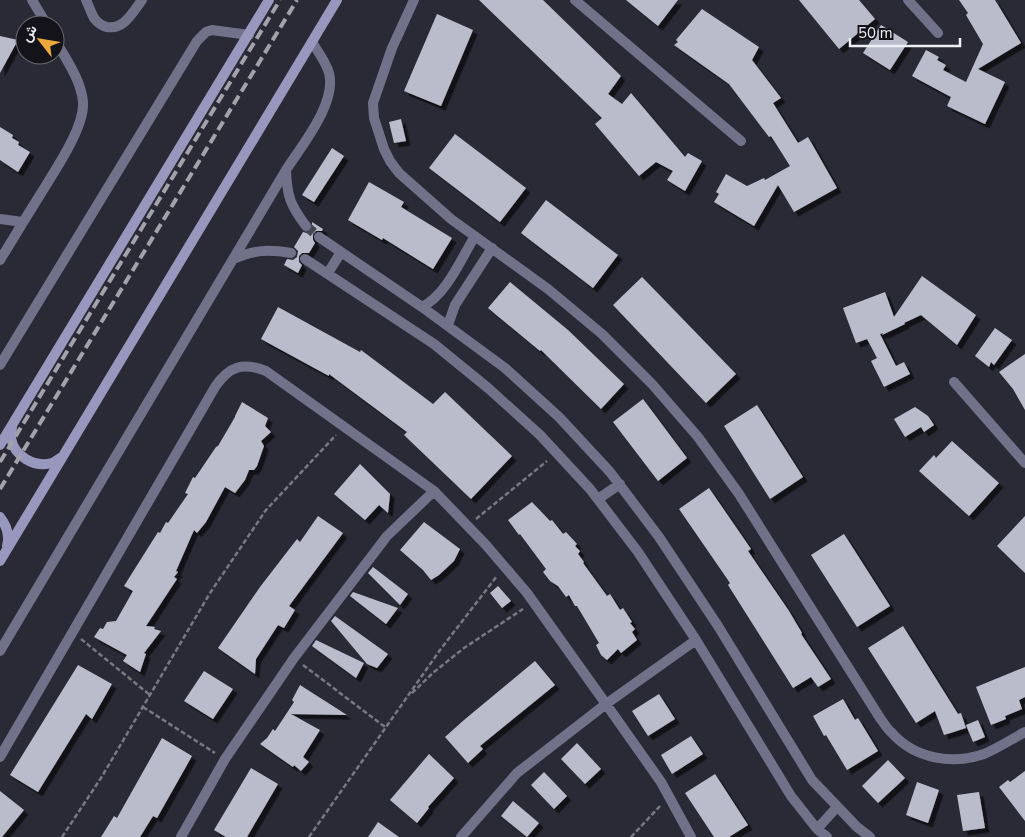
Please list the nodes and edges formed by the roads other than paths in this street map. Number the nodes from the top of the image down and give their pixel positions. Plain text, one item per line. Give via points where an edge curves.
1 (32, 0) edge
2 (86, 0) edge
3 (142, 0) edge
4 (269, 0) edge
5 (337, 0) edge
6 (414, 0) edge
7 (575, 0) edge
8 (908, 0) edge
9 (40, 15) edge
10 (938, 33) dead end
11 (249, 35) junction
12 (312, 42) junction
13 (65, 57) edge
14 (741, 142) dead end
15 (286, 170) junction
16 (0, 219) edge
17 (23, 222) junction
18 (306, 226) tunnel mouth
19 (319, 236) tunnel mouth
20 (475, 236) junction
21 (492, 248) junction
22 (341, 252) junction
23 (291, 253) dead end
24 (1, 254) edge
25 (233, 259) junction
26 (305, 259) dead end
27 (328, 273) junction
28 (422, 307) junction
29 (448, 325) junction
30 (0, 365) edge
31 (954, 382) dead end
32 (12, 425) junction
33 (0, 445) edge
34 (64, 456) junction
35 (1025, 463) edge
36 (620, 484) junction
37 (434, 491) junction
38 (598, 500) junction
39 (0, 516) edge
40 (3, 556) edge
41 (696, 640) junction
42 (0, 651) edge
43 (606, 704) junction
44 (1025, 732) edge
45 (0, 757) edge
46 (838, 807) junction
47 (817, 829) junction
48 (181, 837) edge
49 (461, 837) edge
50 (691, 837) edge
51 (827, 837) edge
52 (870, 837) edge

1 - 9 street
2 - 3 street via 98,23 114,27 123,23
4 - 11 main road
5 - 12 main road
6 - 20 street via 375,95 374,118 384,149 400,173 450,219
7 - 14 street
8 - 10 street
11 - 30 street via 212,30 197,42
11 - 32 main road
12 - 15 street via 329,72 329,98
12 - 34 main road
13 - 17 street via 80,90 83,104 79,122
15 - 18 street via 287,191 294,210
15 - 25 street
16 - 17 street
17 - 24 street
19 - 22 street
20 - 21 street
20 - 28 street via 439,294
21 - 29 street via 455,305
21 - 44 street via 602,334 698,437 739,494 892,734 908,747 926,755 965,759
22 - 27 street
22 - 28 street
23 - 25 street via 265,250
25 - 42 street
26 - 27 street
27 - 38 street via 434,344 488,388 540,435
28 - 29 street
29 - 36 street via 505,368 558,417
31 - 35 street
32 - 33 main road
32 - 34 main road via 11,438 16,451 26,460 46,464
34 - 40 main road
36 - 38 street
36 - 46 street via 718,626 812,780
37 - 43 street via 534,602
37 - 45 street via 266,371 255,366 231,370 215,387
37 - 48 street via 387,536 294,658 225,759
38 - 41 street via 638,552
39 - 40 main road via 9,540
41 - 43 street
41 - 47 street via 791,796
43 - 49 street via 518,773
43 - 50 street via 661,782
46 - 47 street
46 - 52 street
47 - 51 street

